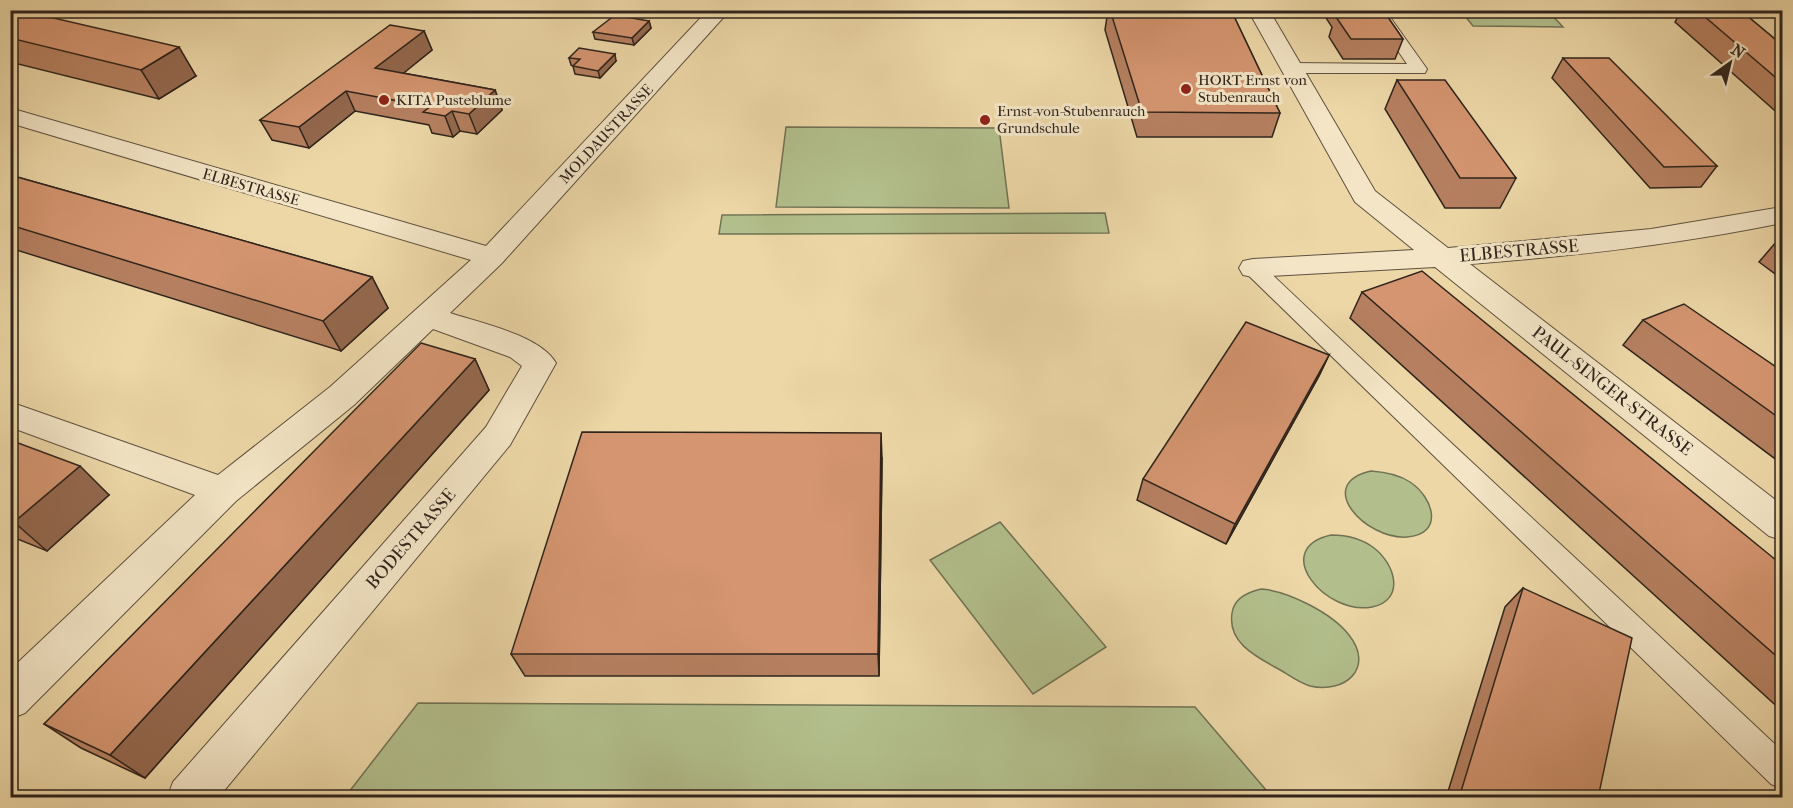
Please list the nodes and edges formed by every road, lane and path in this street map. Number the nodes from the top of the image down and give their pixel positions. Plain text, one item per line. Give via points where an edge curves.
1 (720, 10) edge
2 (1258, 10) edge
3 (1377, 10) edge
4 (1289, 68) junction
5 (10, 114) edge
6 (1782, 215) edge
7 (492, 257) junction
8 (1441, 258) junction
9 (1253, 268) joint
10 (429, 317) junction
11 (10, 414) edge
12 (223, 491) junction
13 (1782, 525) edge
14 (10, 699) edge
15 (1782, 773) edge
16 (189, 798) edge

1 - 7 street, MOLDAUSTRASSE
2 - 4 street, PAUL-SINGER-STRASSE
3 - 4 lane via 1419,69
4 - 8 street, PAUL-SINGER-STRASSE via 1364,196
5 - 7 street, ELBESTRASSE
6 - 8 street, ELBESTRASSE via 1658,236
7 - 10 street
8 - 9 street, ELBESTRASSE
8 - 13 street, PAUL-SINGER-STRASSE
9 - 15 lane
10 - 12 street via 342,396
10 - 16 street, BODESTRASSE via 521,349 540,363 498,436
11 - 12 street
12 - 14 street

